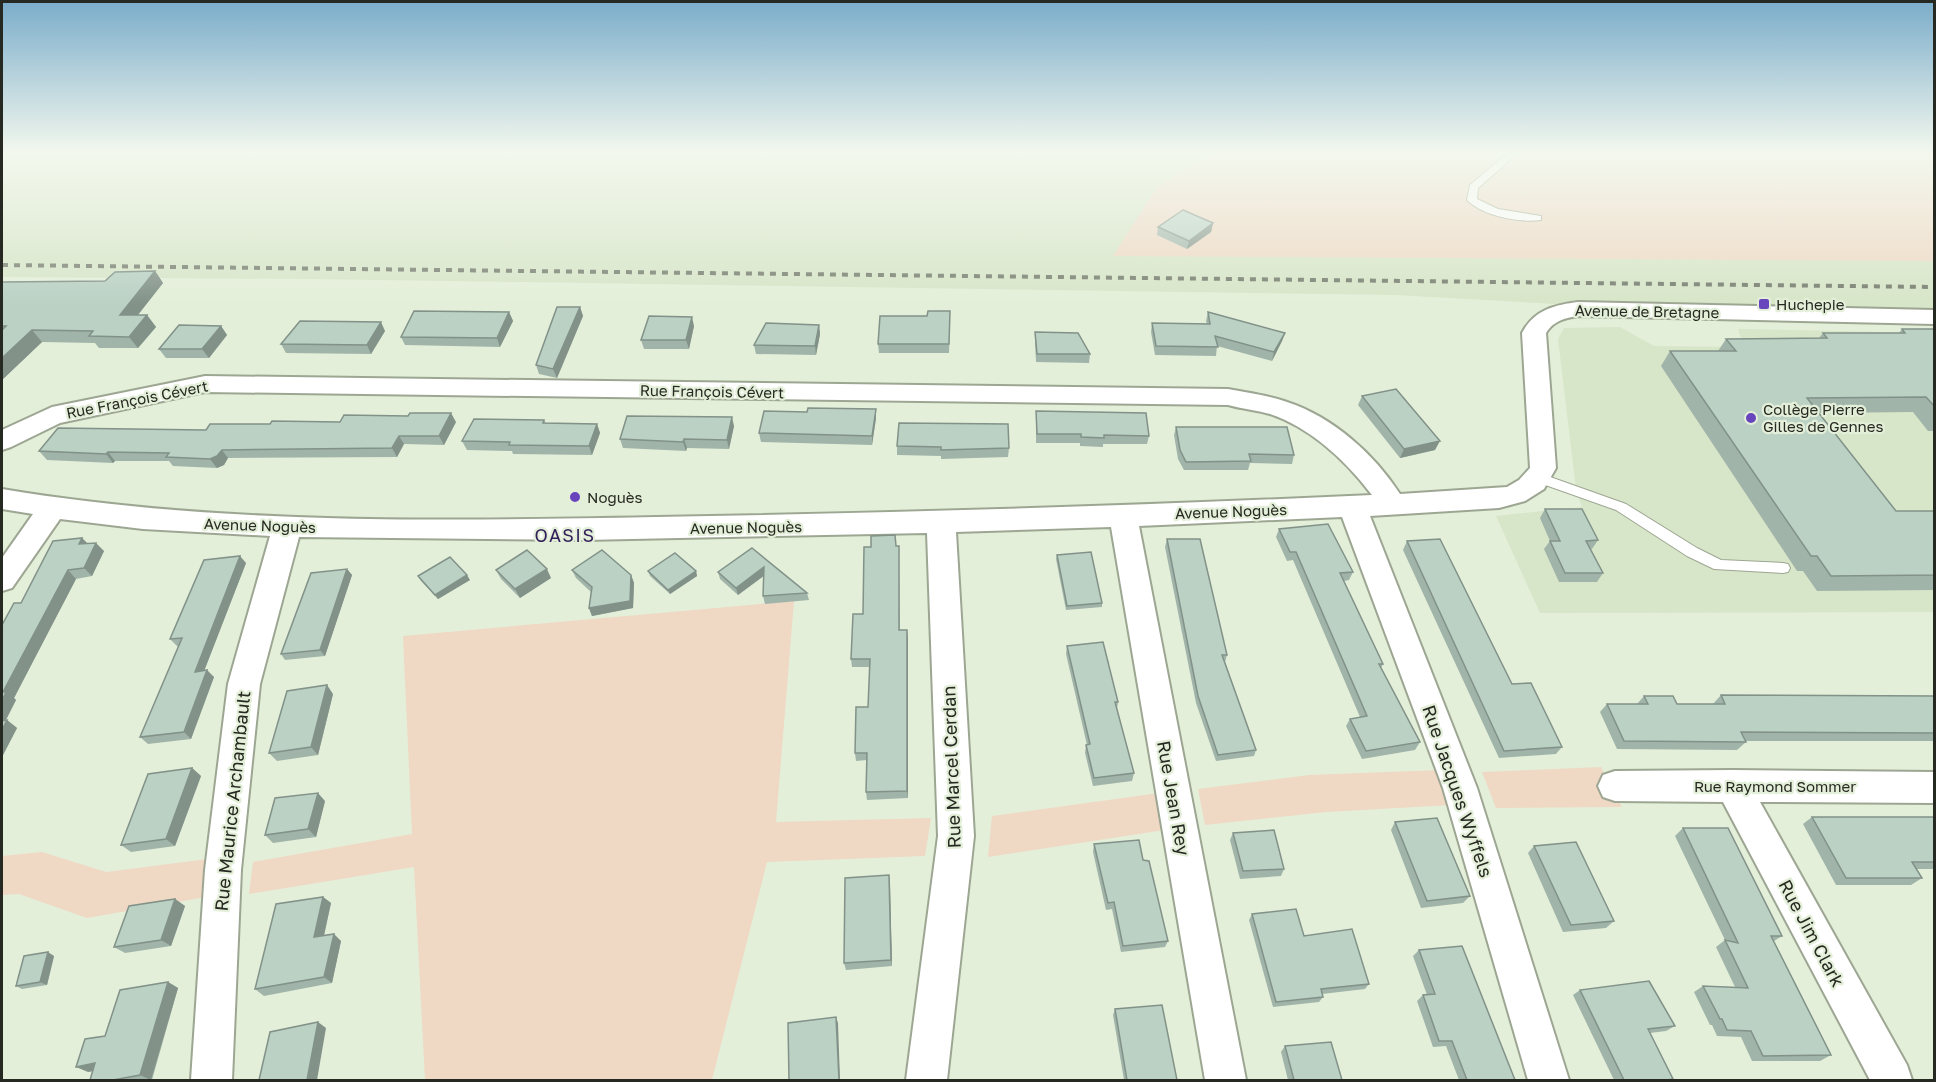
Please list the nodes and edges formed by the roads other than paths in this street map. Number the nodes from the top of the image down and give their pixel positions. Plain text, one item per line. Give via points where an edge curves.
1 (1477, 204) edge
2 (1537, 218) dead end
3 (1935, 317) edge
4 (2, 441) edge
5 (1539, 478) junction
6 (2, 499) edge
7 (1392, 504) junction
8 (1352, 506) junction
9 (52, 509) junction
10 (1123, 515) junction
11 (941, 524) junction
12 (287, 527) junction
13 (1783, 568) dead end
14 (2, 580) edge
15 (1732, 785) junction
16 (1615, 786) dead end
17 (1935, 787) edge
18 (212, 1080) edge
19 (927, 1080) edge
20 (1226, 1080) edge
21 (1549, 1080) edge
22 (1892, 1080) edge

1 - 2 lane via 1512,216
3 - 5 street, Avenue de Bretagne via 1578,309 1552,315 1537,325 1534,333 1543,456
4 - 7 street, Rue François Cévert via 52,416 204,384 1228,398 1286,410 1342,444
5 - 7 street, Avenue Noguès via 1525,491 1491,499
5 - 13 lane via 1621,507 1719,565
6 - 9 street, Avenue Noguès
7 - 8 street, Avenue Noguès
8 - 10 street, Avenue Noguès
8 - 21 street, Rue Jacques Wyffels via 1460,788
9 - 12 street, Avenue Noguès via 178,523
9 - 14 street
10 - 11 street, Avenue Noguès
10 - 20 street, Rue Jean Rey
11 - 12 street, Avenue Noguès via 567,530
11 - 19 street, Rue Marcel Cerdan via 956,836
12 - 18 street, Rue Maurice Archambault via 244,684 223,870
15 - 16 street, Rue Raymond Sommer
15 - 17 street, Rue Raymond Sommer
15 - 22 street, Rue Jim Clark

